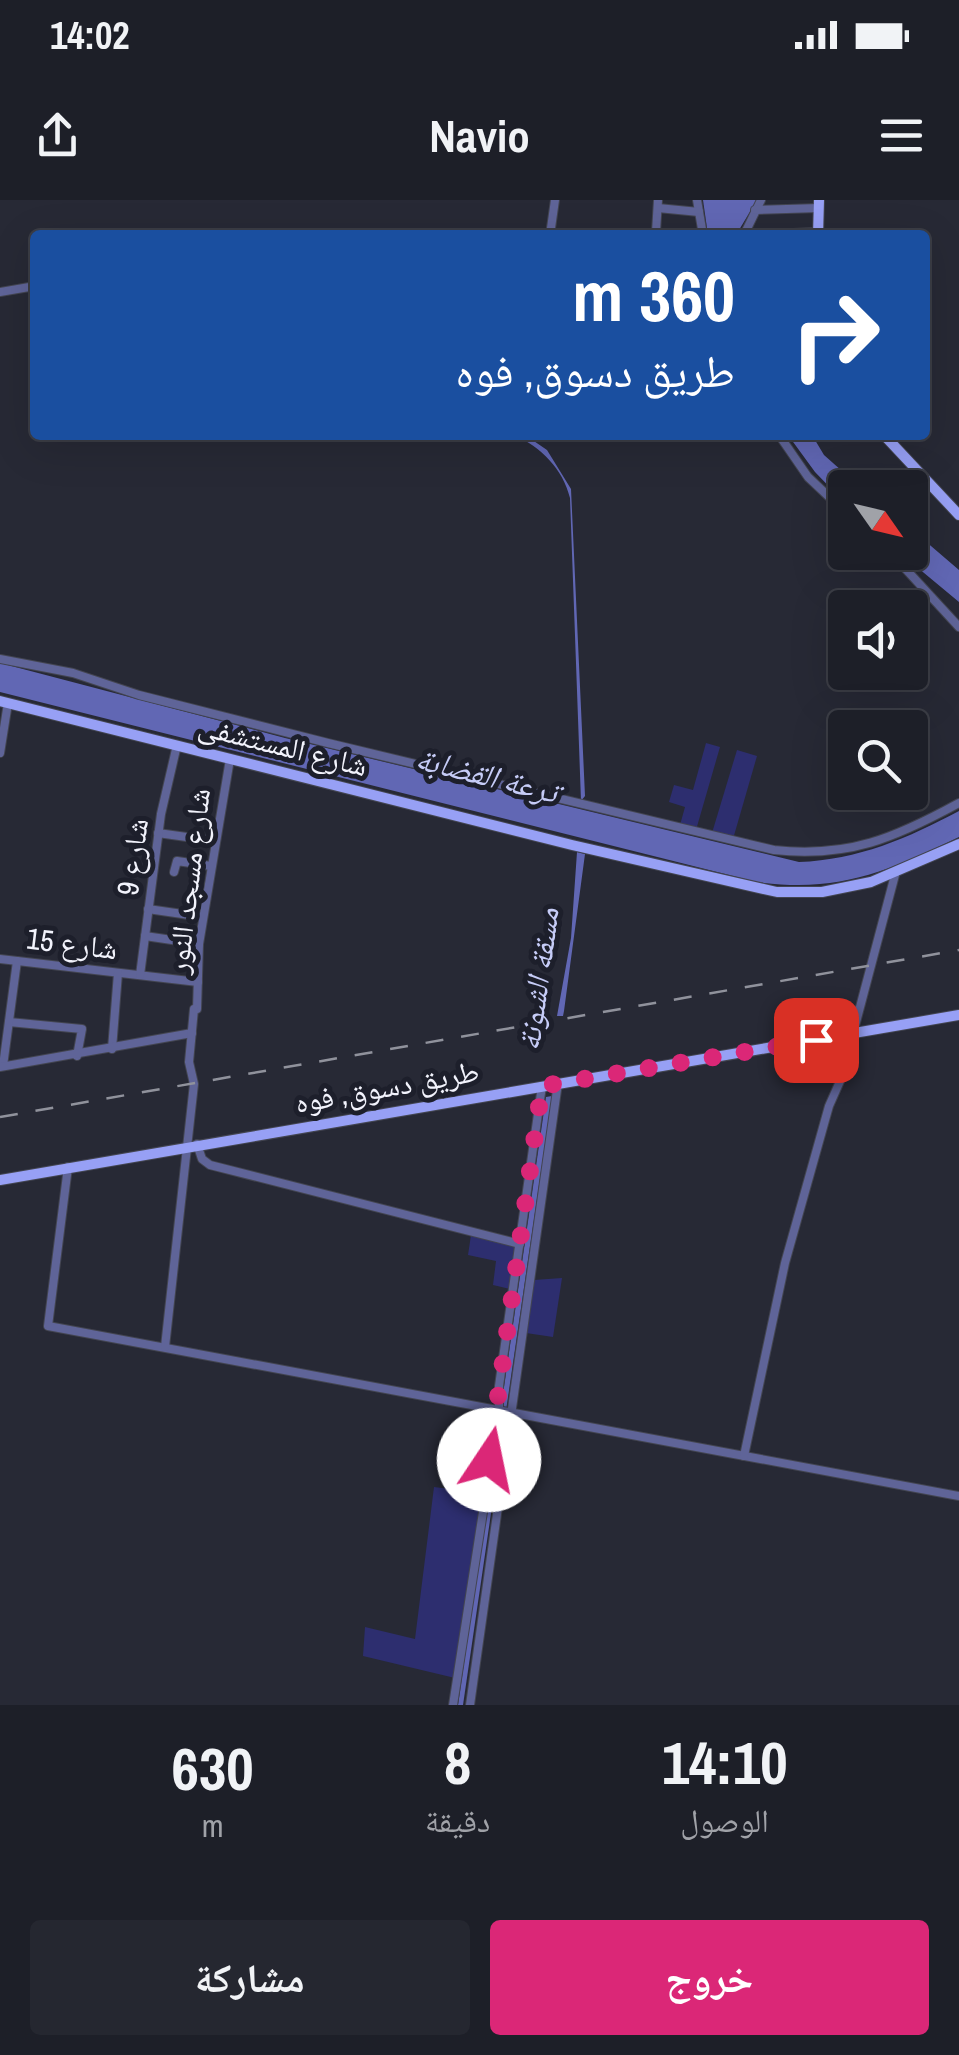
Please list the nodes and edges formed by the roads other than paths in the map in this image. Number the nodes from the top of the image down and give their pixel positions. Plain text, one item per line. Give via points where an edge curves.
1 (555, 200) edge
2 (697, 200) edge
3 (762, 200) edge
4 (658, 204) edge
5 (819, 204) edge
6 (787, 209) junction
7 (756, 210) junction
8 (699, 212) junction
9 (551, 230) edge
10 (656, 230) edge
11 (702, 230) edge
12 (746, 230) edge
13 (788, 230) edge
14 (818, 230) edge
15 (30, 287) edge
16 (0, 292) edge
17 (782, 440) edge
18 (889, 440) edge
19 (828, 496) edge
20 (959, 515) edge
21 (907, 570) edge
22 (959, 627) edge
23 (0, 660) edge
24 (4, 702) edge
25 (177, 746) junction
26 (0, 753) edge
27 (230, 759) junction
28 (959, 802) edge
29 (158, 833) junction
30 (215, 841) junction
31 (959, 844) edge
32 (211, 866) junction
33 (174, 872) dead end
34 (895, 874) junction
35 (148, 909) junction
36 (203, 917) junction
37 (145, 936) junction
38 (199, 944) junction
39 (0, 959) edge
40 (17, 961) junction
41 (118, 972) junction
42 (140, 975) junction
43 (198, 982) junction
44 (823, 1007) dead end
45 (858, 1010) junction
46 (959, 1015) edge
47 (9, 1022) junction
48 (192, 1033) junction
49 (853, 1033) junction
50 (112, 1048) junction
51 (77, 1056) junction
52 (2, 1066) edge
53 (801, 1066) dead end
54 (843, 1070) junction
55 (558, 1084) junction
56 (542, 1086) junction
57 (192, 1145) junction
58 (68, 1167) junction
59 (0, 1180) edge
60 (527, 1189) junction
61 (544, 1191) junction
62 (519, 1248) junction
63 (536, 1255) junction
64 (165, 1347) junction
65 (498, 1412) junction
66 (513, 1414) junction
67 (744, 1456) junction
68 (959, 1496) edge
69 (453, 1705) edge
70 (470, 1705) edge

1 - 9 street
2 - 8 street
3 - 7 street
4 - 8 street
4 - 10 street
5 - 6 street
5 - 14 main road
6 - 7 street
6 - 13 street
7 - 12 street
8 - 11 street
15 - 16 street
17 - 19 street
18 - 20 main road
21 - 22 street
23 - 28 street via 774,850 830,852 867,845
24 - 25 main road, شارع المستشفى
24 - 26 street
25 - 27 main road, شارع المستشفى
25 - 29 street, شارع 9
27 - 30 street, شارع مسجد النور
27 - 34 main road, شارع المستشفى via 764,890 822,892
29 - 30 street
29 - 35 street, شارع 9
30 - 32 street, شارع مسجد النور
31 - 34 main road, شارع المستشفى
32 - 33 street via 177,861
32 - 36 street, شارع مسجد النور
34 - 45 street
35 - 36 street
35 - 37 street, شارع 9
36 - 38 street, شارع مسجد النور
37 - 38 street
37 - 42 street, شارع 9
38 - 43 street, شارع مسجد النور
39 - 40 street, شارع 15
40 - 41 street, شارع 15
40 - 47 street
41 - 42 street, شارع 15
41 - 50 street
42 - 43 street, شارع 15
43 - 48 street, شارع مسجد النور
44 - 45 street
45 - 49 street
46 - 49 main road, طريق دسوق, فوه
47 - 51 street via 82,1029
47 - 52 street
48 - 50 street
48 - 57 street, شارع مسجد النور
49 - 54 street
49 - 55 main road, طريق دسوق, فوه
50 - 51 street
51 - 52 street
53 - 54 street
54 - 67 street via 785,1264
55 - 56 main road, طريق دسوق, فوه
55 - 61 street
56 - 57 main road, طريق دسوق, فوه
56 - 60 street
57 - 58 main road, طريق دسوق, فوه
57 - 62 street via 206,1164
57 - 64 street, شارع مسجد النور
58 - 59 main road, طريق دسوق, فوه
58 - 64 street via 48,1326
60 - 61 street
60 - 62 street
61 - 63 street
62 - 63 street
62 - 65 street
63 - 66 street
64 - 65 street
65 - 66 street
65 - 69 street
66 - 67 street
66 - 70 street
67 - 68 street

